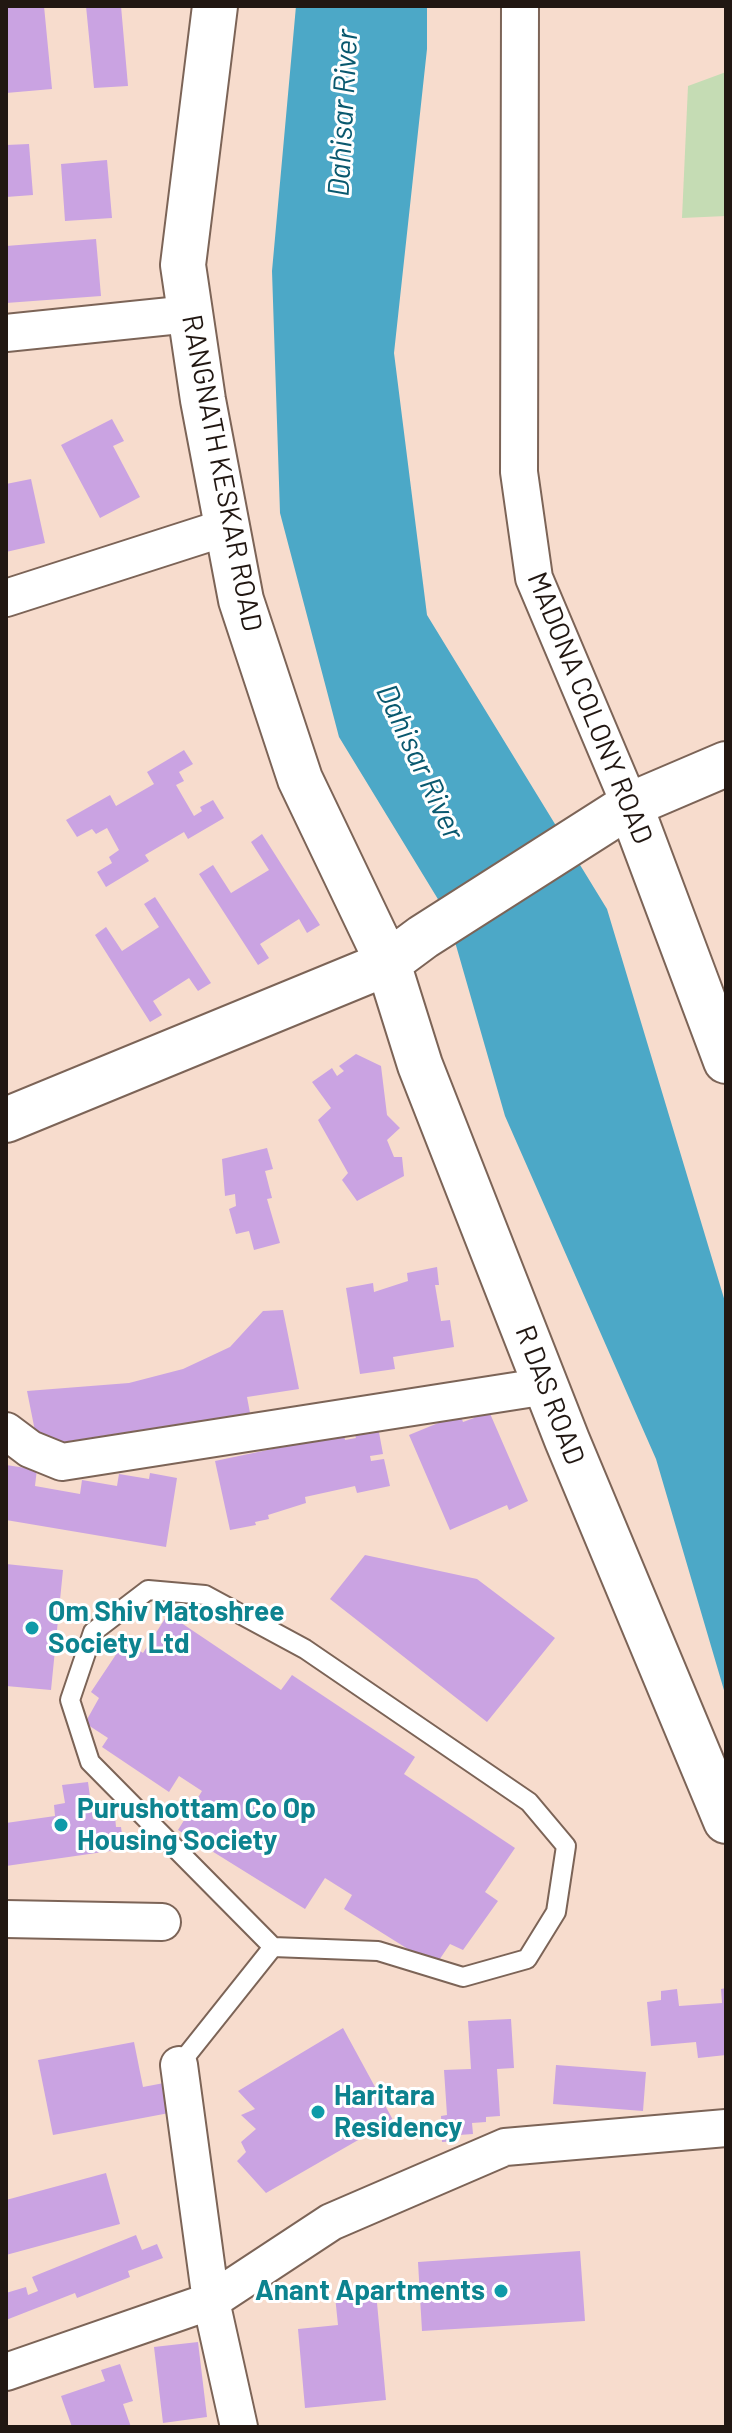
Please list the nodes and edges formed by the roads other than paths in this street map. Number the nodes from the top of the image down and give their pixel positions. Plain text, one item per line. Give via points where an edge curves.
1 (215, 6) edge
2 (520, 6) edge
3 (190, 314) junction
4 (6, 333) edge
5 (227, 527) junction
6 (6, 598) edge
7 (726, 764) edge
8 (630, 805) junction
9 (388, 963) junction
10 (726, 1061) edge
11 (6, 1120) edge
12 (547, 1386) junction
13 (6, 1431) edge
14 (726, 1821) edge
15 (6, 1919) edge
16 (162, 1922) dead end
17 (273, 1947) junction
18 (179, 2065) joint
19 (726, 2128) edge
20 (211, 2301) junction
21 (6, 2372) edge
22 (239, 2427) edge

1 - 3 street, RANGNATH KESKAR ROAD via 183,265
2 - 8 street, MADONA COLONY ROAD via 519,472 534,578
3 - 4 street
3 - 5 street, RANGNATH KESKAR ROAD
5 - 6 street
5 - 9 street, RANGNATH KESKAR ROAD via 241,600 300,779
7 - 8 street
8 - 9 street
8 - 10 street, MADONA COLONY ROAD via 709,997
9 - 11 street
9 - 12 street, R DAS ROAD via 420,1065
12 - 13 street via 62,1462 30,1449
12 - 14 street, R DAS ROAD
15 - 16 street
17 - 17 lane via 90,1762 70,1700 93,1632 148,1590 205,1595 305,1649 529,1802 566,1846 556,1912 527,1959 463,1977 378,1951
17 - 18 lane
18 - 20 street
19 - 20 street via 505,2147 331,2222
20 - 21 street
20 - 22 street

